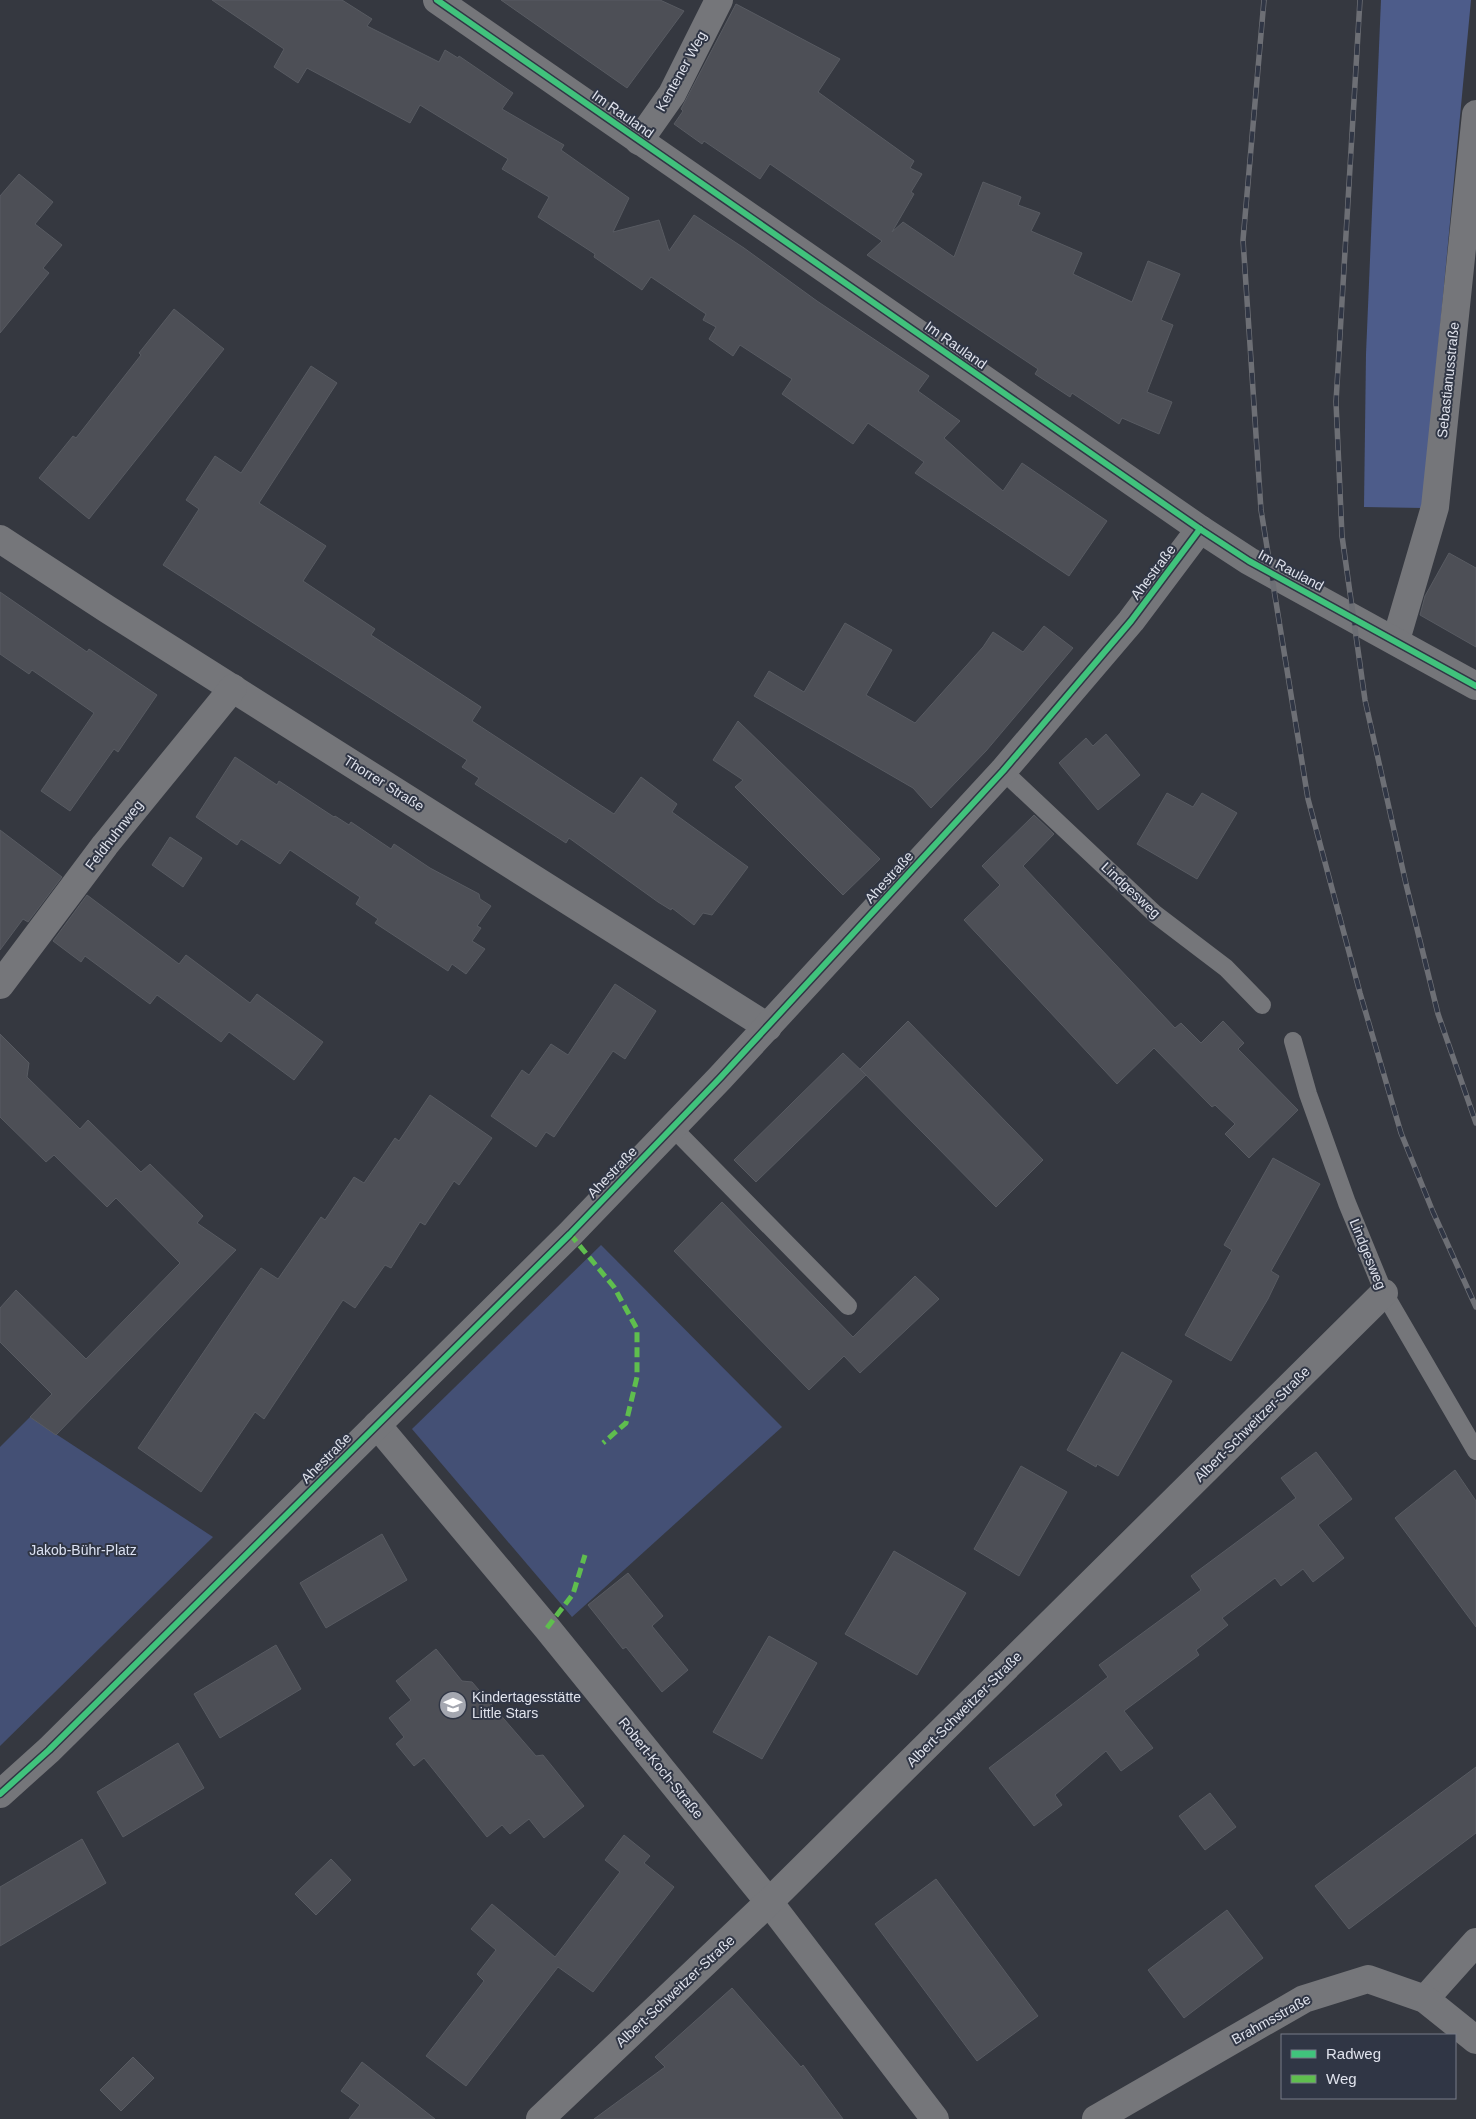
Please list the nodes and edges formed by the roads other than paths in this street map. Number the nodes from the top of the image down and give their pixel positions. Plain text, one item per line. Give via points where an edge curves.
1 (436, 0) edge
2 (719, 0) edge
3 (1476, 114) edge
4 (639, 141) junction
5 (1200, 529) junction
6 (0, 539) edge
7 (1396, 640) junction
8 (1476, 686) edge
9 (233, 688) junction
10 (1003, 771) junction
11 (0, 985) edge
12 (1262, 1006) dead end
13 (768, 1027) junction
14 (1293, 1041) dead end
15 (672, 1127) junction
16 (1384, 1293) junction
17 (848, 1306) dead end
18 (377, 1425) junction
19 (1476, 1452) edge
20 (0, 1794) edge
21 (769, 1902) junction
22 (1476, 1942) edge
23 (1425, 1999) junction
24 (1476, 2040) edge
25 (540, 2119) edge
26 (935, 2119) edge
27 (1096, 2119) edge

1 - 4 street, Im Rauland
2 - 4 street, Kentener Weg via 672,94
3 - 7 street, Sebastianusstraße via 1435,507
4 - 5 street, Im Rauland
5 - 7 street, Im Rauland via 1249,561
5 - 10 street, Ahestraße via 1131,621
6 - 9 street, Thorrer Straße
7 - 8 street, Im Rauland
9 - 11 street, Feldhuhnweg via 105,846
9 - 13 street, Thorrer Straße
10 - 12 lane, Lindgesweg via 1155,914 1226,968
10 - 13 street, Ahestraße
13 - 15 street, Ahestraße
14 - 16 lane, Lindgesweg via 1308,1094 1344,1194
15 - 17 lane
15 - 18 street, Ahestraße via 570,1234
16 - 19 lane, Lindgesweg
16 - 21 street, Albert-Schweitzer-Straße
18 - 20 street, Ahestraße
18 - 21 street, Robert-Koch-Straße
21 - 25 street, Albert-Schweitzer-Straße
21 - 26 street, Robert-Koch-Straße
22 - 23 street
23 - 24 street, Brahmsstraße
23 - 27 street, Brahmsstraße via 1368,1979 1304,1999

